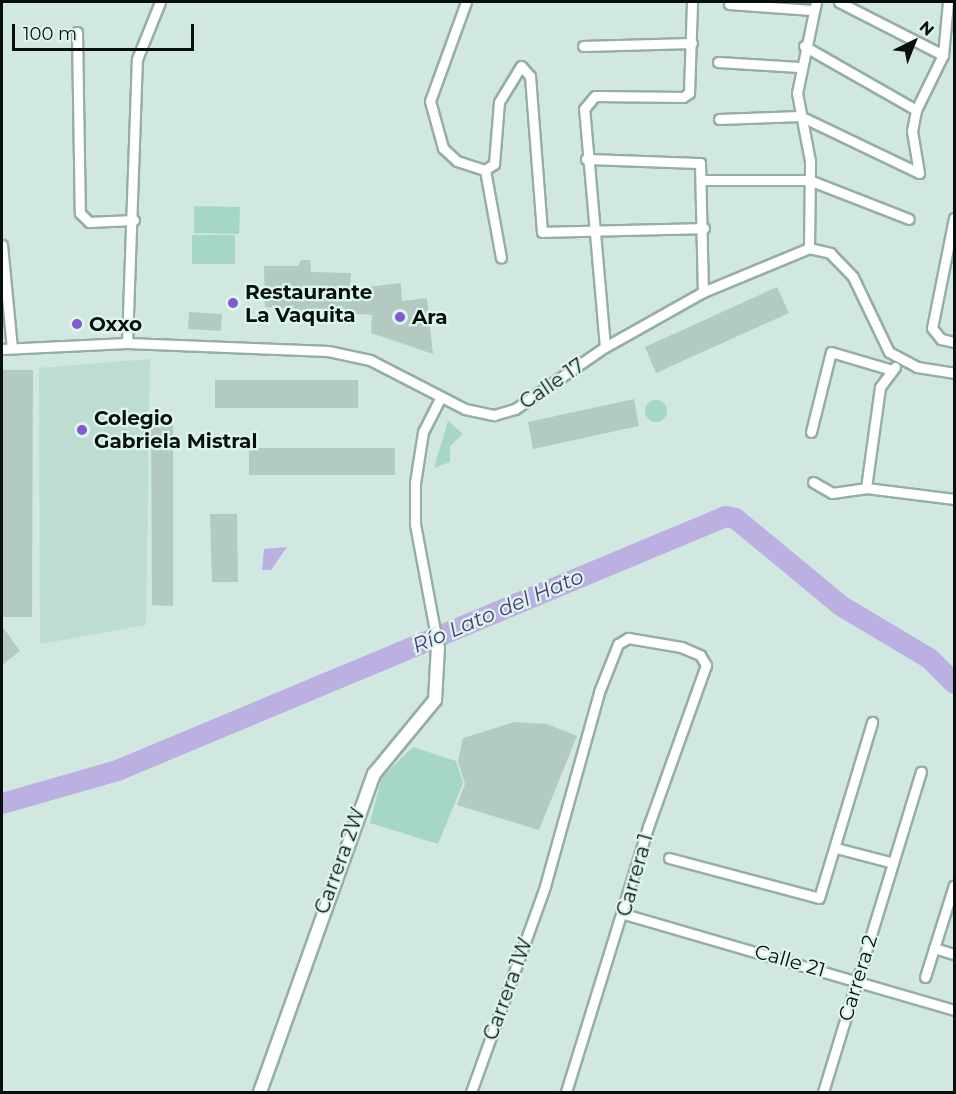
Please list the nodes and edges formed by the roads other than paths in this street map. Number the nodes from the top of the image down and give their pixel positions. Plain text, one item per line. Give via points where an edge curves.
1 (159, 2) edge
2 (466, 2) edge
3 (692, 2) edge
4 (839, 2) edge
5 (948, 2) edge
6 (729, 4) dead end
7 (814, 6) edge
8 (77, 32) dead end
9 (692, 43) junction
10 (583, 46) dead end
11 (804, 46) junction
12 (943, 55) junction
13 (718, 62) dead end
14 (799, 67) junction
15 (916, 110) junction
16 (800, 116) junction
17 (719, 119) dead end
18 (586, 159) junction
19 (485, 170) junction
20 (704, 180) junction
21 (809, 180) junction
22 (954, 218) edge
23 (909, 219) dead end
24 (134, 220) junction
25 (593, 227) junction
26 (704, 228) junction
27 (2, 245) edge
28 (809, 248) junction
29 (501, 258) dead end
30 (703, 292) junction
31 (954, 342) edge
32 (127, 343) junction
33 (605, 347) junction
34 (12, 348) junction
35 (2, 349) edge
36 (900, 361) junction
37 (892, 370) junction
38 (954, 373) edge
39 (440, 398) junction
40 (812, 432) dead end
41 (813, 482) dead end
42 (866, 488) junction
43 (954, 499) edge
44 (438, 646) joint
45 (704, 659) joint
46 (872, 722) dead end
47 (921, 772) dead end
48 (836, 848) junction
49 (669, 858) dead end
50 (893, 863) junction
51 (954, 885) edge
52 (624, 914) junction
53 (934, 948) junction
54 (954, 954) edge
55 (925, 977) dead end
56 (857, 980) junction
57 (954, 1010) edge
58 (260, 1092) edge
59 (471, 1092) edge
60 (566, 1092) edge
61 (823, 1092) edge

1 - 24 street via 136,60
2 - 19 street via 430,101 431,121 443,148 457,161
3 - 9 street
4 - 12 street
5 - 12 street
6 - 7 street
7 - 11 street
8 - 24 street via 80,213 89,222
9 - 10 street
9 - 18 street via 692,86 682,98 595,96 588,101
11 - 14 street
11 - 15 street
12 - 15 street
13 - 14 street
14 - 16 street
15 - 16 street via 912,131 920,169 916,175
16 - 17 street
16 - 21 street via 807,137
18 - 20 street via 692,160 700,163
18 - 25 street
19 - 25 street via 498,155 499,102 514,68 520,66 531,85 539,225 548,234
19 - 29 street
20 - 21 street
20 - 26 street
21 - 23 street
21 - 28 street
22 - 31 street via 932,328 941,339
24 - 32 street
25 - 26 street
25 - 33 street
26 - 30 street
27 - 34 street
28 - 30 street, Calle 17
28 - 36 street via 830,253 843,265 881,341
30 - 33 street, Calle 17
32 - 34 street, Calle 17
32 - 39 street, Calle 17 via 328,351 370,360
33 - 39 street, Calle 17 via 515,409 494,415
34 - 35 street, Calle 17
36 - 37 street
36 - 38 street
37 - 40 street via 831,352
37 - 42 street via 880,387
39 - 44 street via 418,457 415,524
41 - 42 street via 832,493
42 - 43 street
44 - 58 street, Carrera 2W via 435,700 374,774 364,795
45 - 52 street, Carrera 1
45 - 59 street, Carrera 1W via 681,647 628,638 618,644 599,692 545,886
46 - 48 street
47 - 50 street, Carrera 2
48 - 49 street via 822,894 814,901
48 - 50 street
50 - 56 street, Carrera 2
51 - 53 street
52 - 56 street, Calle 21
52 - 60 street, Carrera 1
53 - 54 street
53 - 55 street
56 - 57 street, Calle 21
56 - 61 street, Carrera 2

